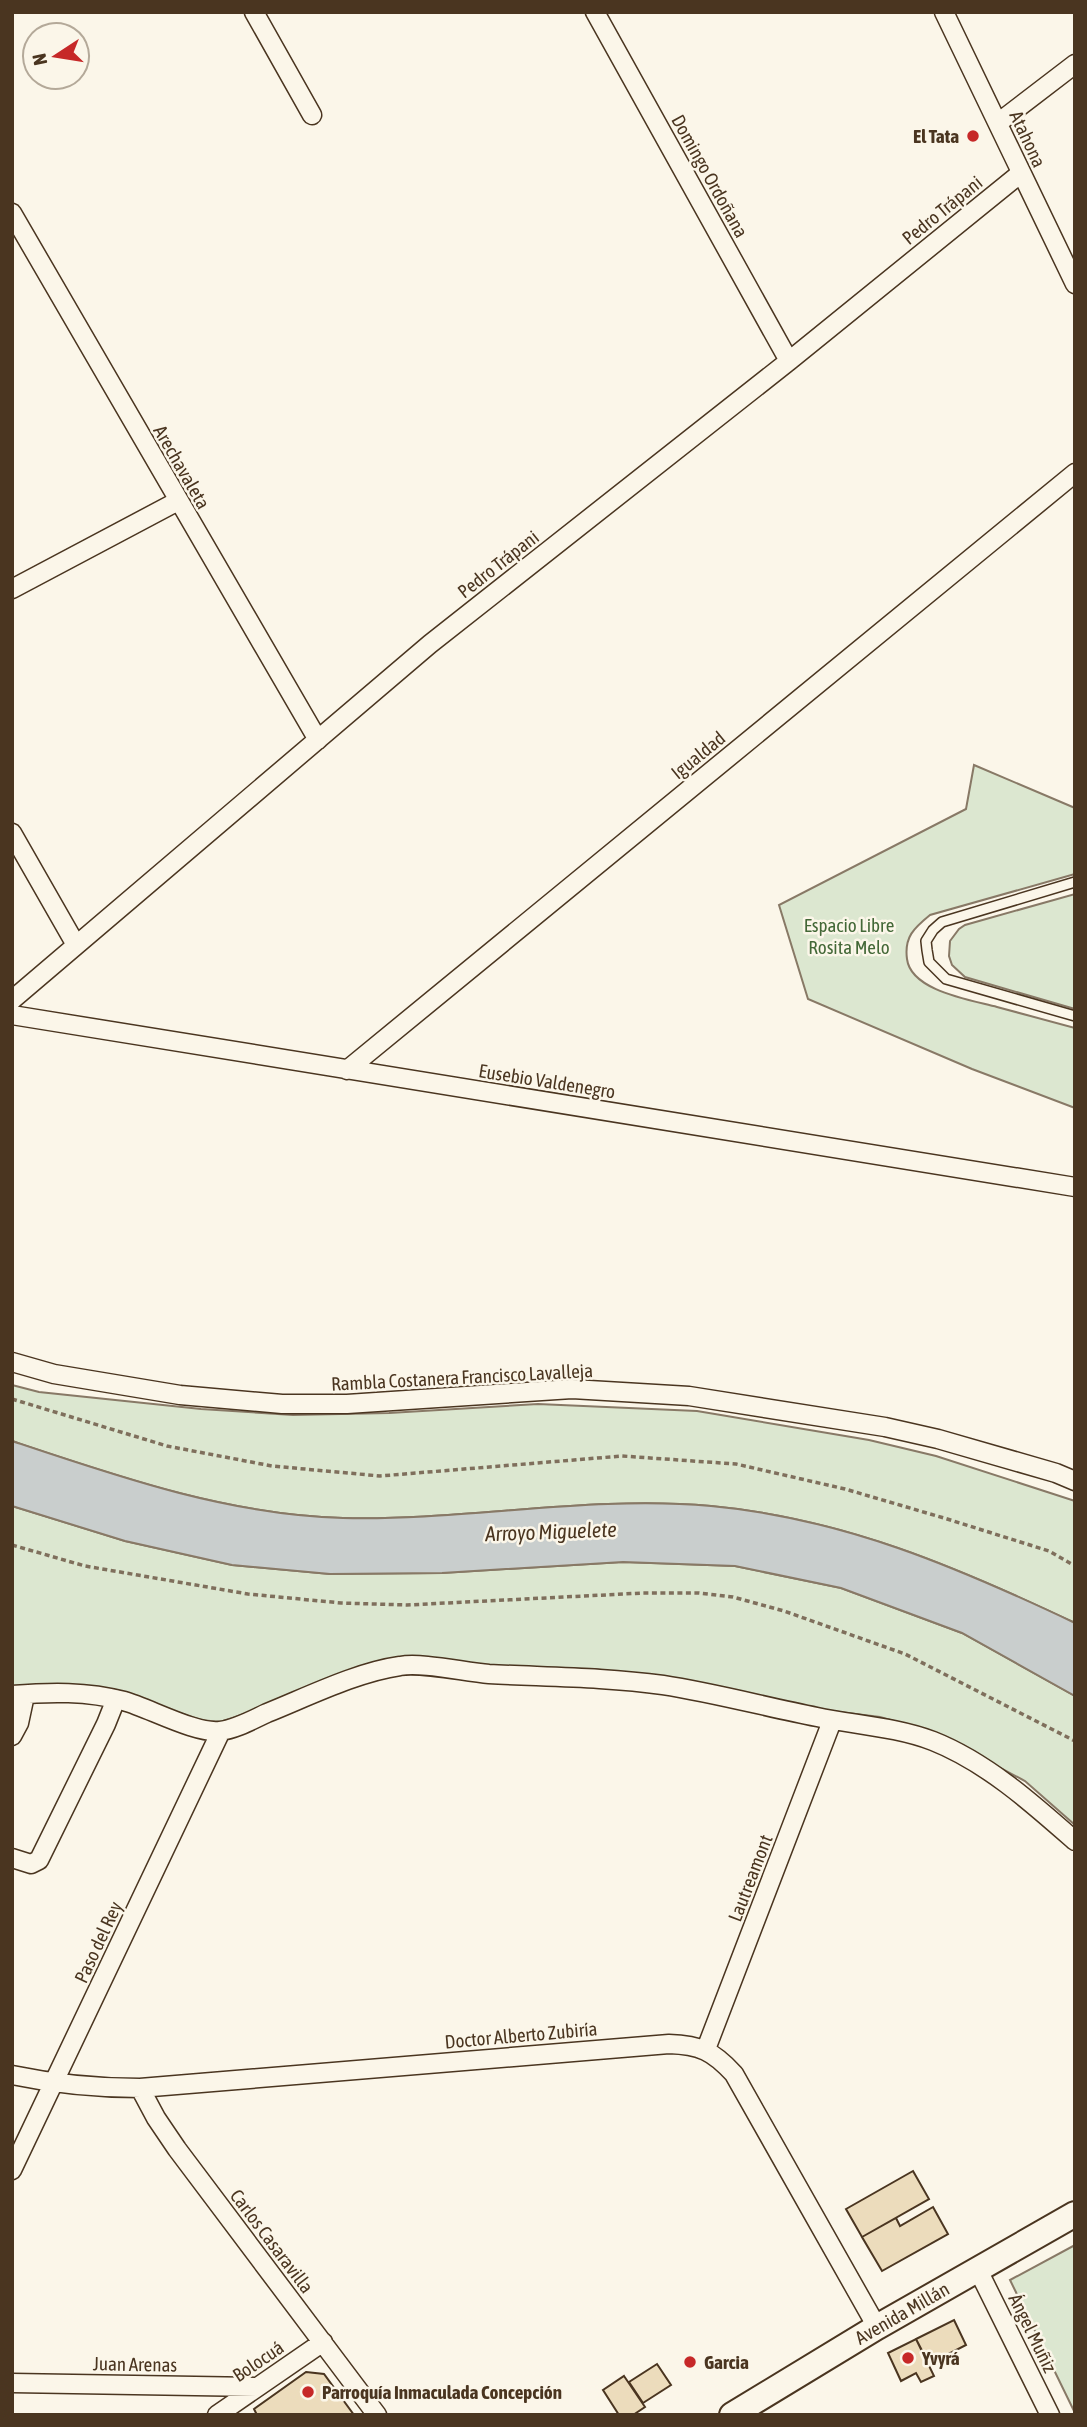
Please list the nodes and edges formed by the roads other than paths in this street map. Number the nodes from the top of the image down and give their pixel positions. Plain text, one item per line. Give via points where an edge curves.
1 (254, 12) edge
2 (595, 12) edge
3 (944, 12) edge
4 (1075, 64) edge
5 (312, 115) dead end
6 (998, 123) junction
7 (1021, 173) junction
8 (12, 213) edge
9 (1075, 284) edge
10 (789, 361) junction
11 (1075, 473) edge
12 (178, 501) junction
13 (12, 589) edge
14 (318, 740) junction
15 (12, 833) edge
16 (1075, 882) edge
17 (76, 946) junction
18 (12, 1000) edge
19 (12, 1015) edge
20 (1075, 1016) edge
21 (347, 1070) junction
22 (1075, 1188) edge
23 (12, 1363) edge
24 (1075, 1481) edge
25 (18, 1695) edge
26 (116, 1699) junction
27 (832, 1720) junction
28 (221, 1731) junction
29 (12, 1735) edge
30 (1075, 1841) edge
31 (12, 1858) edge
32 (706, 2049) junction
33 (12, 2076) edge
34 (54, 2084) junction
35 (140, 2088) junction
36 (12, 2169) edge
37 (1075, 2214) edge
38 (978, 2270) junction
39 (877, 2327) junction
40 (323, 2343) junction
41 (12, 2383) edge
42 (257, 2387) junction
43 (217, 2415) edge
44 (377, 2415) edge
45 (732, 2415) edge
46 (1050, 2415) edge

1 - 5 street
2 - 10 street, Domingo Ordoñana
3 - 6 street, Atahona
4 - 6 street
6 - 7 street, Atahona
7 - 9 street, Atahona
7 - 10 street, Pedro Trápani
8 - 12 street, Arechavaleta
10 - 14 street, Pedro Trápani via 430,644
11 - 21 street, Igualdad
12 - 13 street
12 - 14 street, Arechavaleta
14 - 17 street, Pedro Trápani
15 - 17 street
16 - 20 lane via 942,922 926,941 929,961 946,979
17 - 18 street, Pedro Trápani
19 - 21 street, Eusebio Valdenegro
21 - 22 street, Eusebio Valdenegro
23 - 24 street, Rambla Costanera Francisco Lavalleja via 180,1395 282,1404 572,1389 689,1396 885,1427
25 - 26 street via 75,1693
25 - 29 street via 19,1723
26 - 28 street via 202,1729
26 - 31 street via 39,1860 30,1864
27 - 28 street via 660,1685 408,1665 326,1689
27 - 30 street via 935,1742 995,1775
27 - 32 street, Lautreamont
28 - 34 street, Paso del Rey
32 - 35 street, Doctor Alberto Zubiría via 669,2044
32 - 39 street via 734,2074
33 - 34 street, Doctor Alberto Zubiría
34 - 35 street, Doctor Alberto Zubiría
34 - 36 street, Paso del Rey
35 - 40 street, Carlos Casaravilla via 177,2149
37 - 38 main road, Avenida Millán
38 - 39 main road, Avenida Millán
38 - 46 street, Ángel Muñiz
39 - 45 main road, Avenida Millán
40 - 42 street, Bolocuá
40 - 44 street, Carlos Casaravilla
41 - 42 street, Juan Arenas
42 - 43 street, Bolocuá

